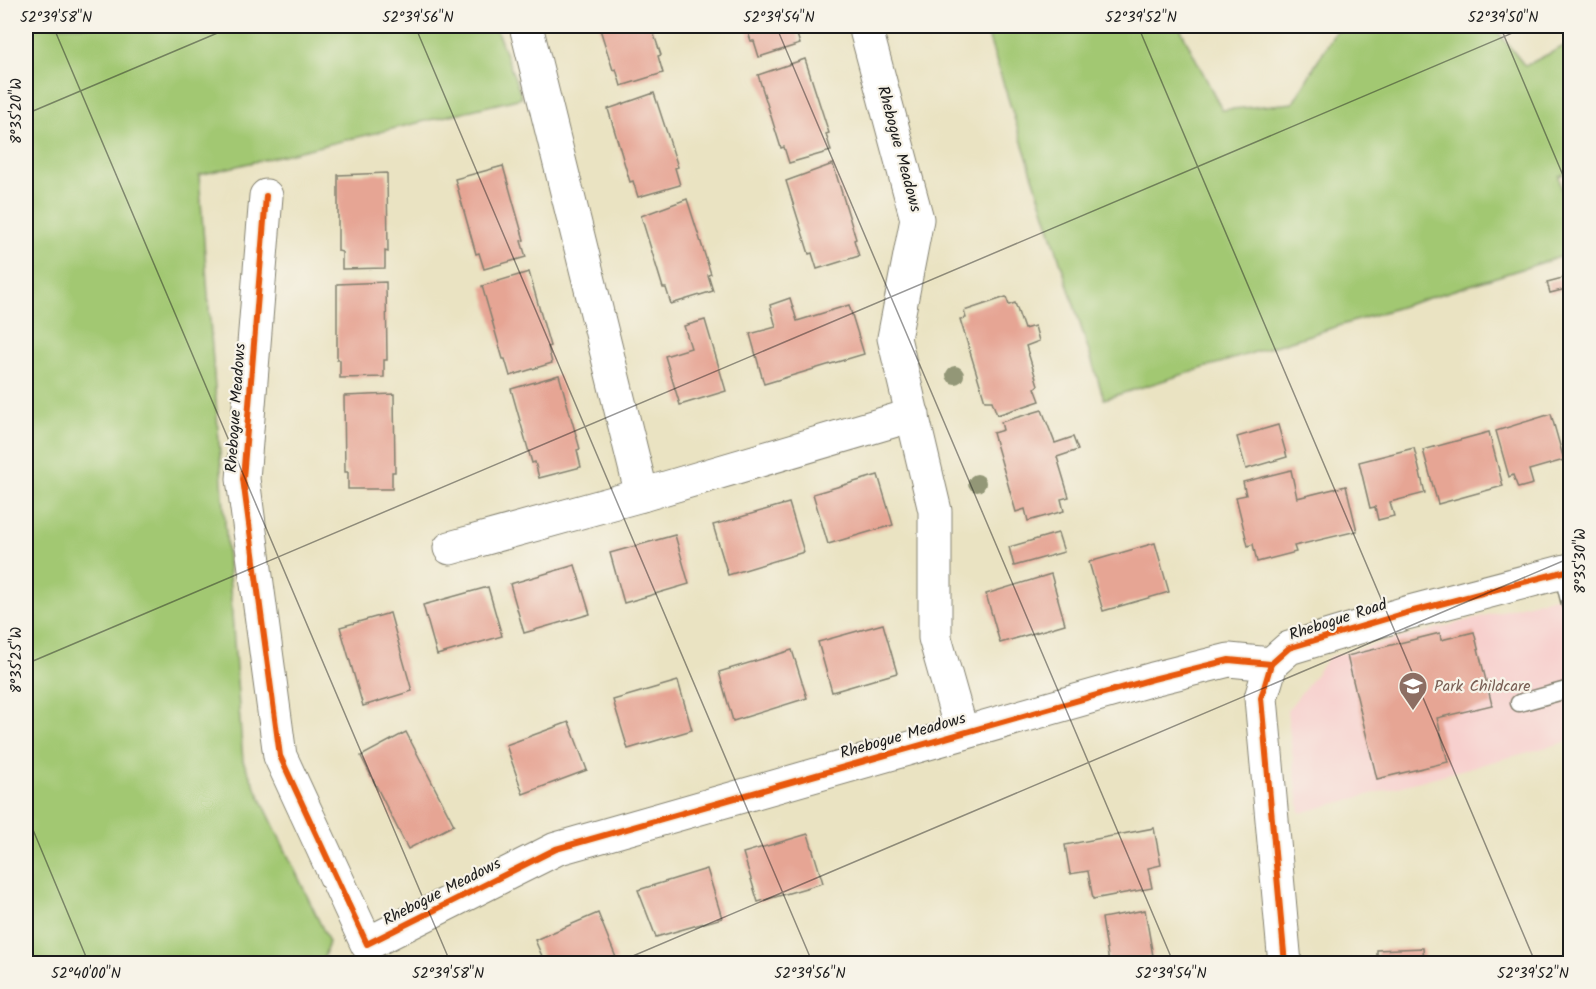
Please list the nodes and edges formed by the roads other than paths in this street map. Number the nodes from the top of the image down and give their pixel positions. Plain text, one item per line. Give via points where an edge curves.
1 (526, 26) edge
2 (865, 26) edge
3 (266, 196) dead end
4 (913, 415) junction
5 (642, 495) junction
6 (450, 548) dead end
7 (1566, 571) edge
8 (1570, 604) edge
9 (1271, 664) junction
10 (1570, 689) edge
11 (1519, 702) dead end
12 (962, 734) junction
13 (364, 954) edge
14 (1285, 963) edge

1 - 5 street
2 - 4 street, Rhebogue Meadows via 917,219 894,338
3 - 13 street, Rhebogue Meadows via 243,479 280,756
4 - 5 street
4 - 12 street, Rhebogue Meadows via 935,511 934,638
5 - 6 street
7 - 8 lane
7 - 9 street, Rhebogue Road via 1289,648
9 - 12 street, Rhebogue Meadows via 1228,660
9 - 14 street via 1261,698
10 - 11 lane
12 - 13 street, Rhebogue Meadows via 556,849

